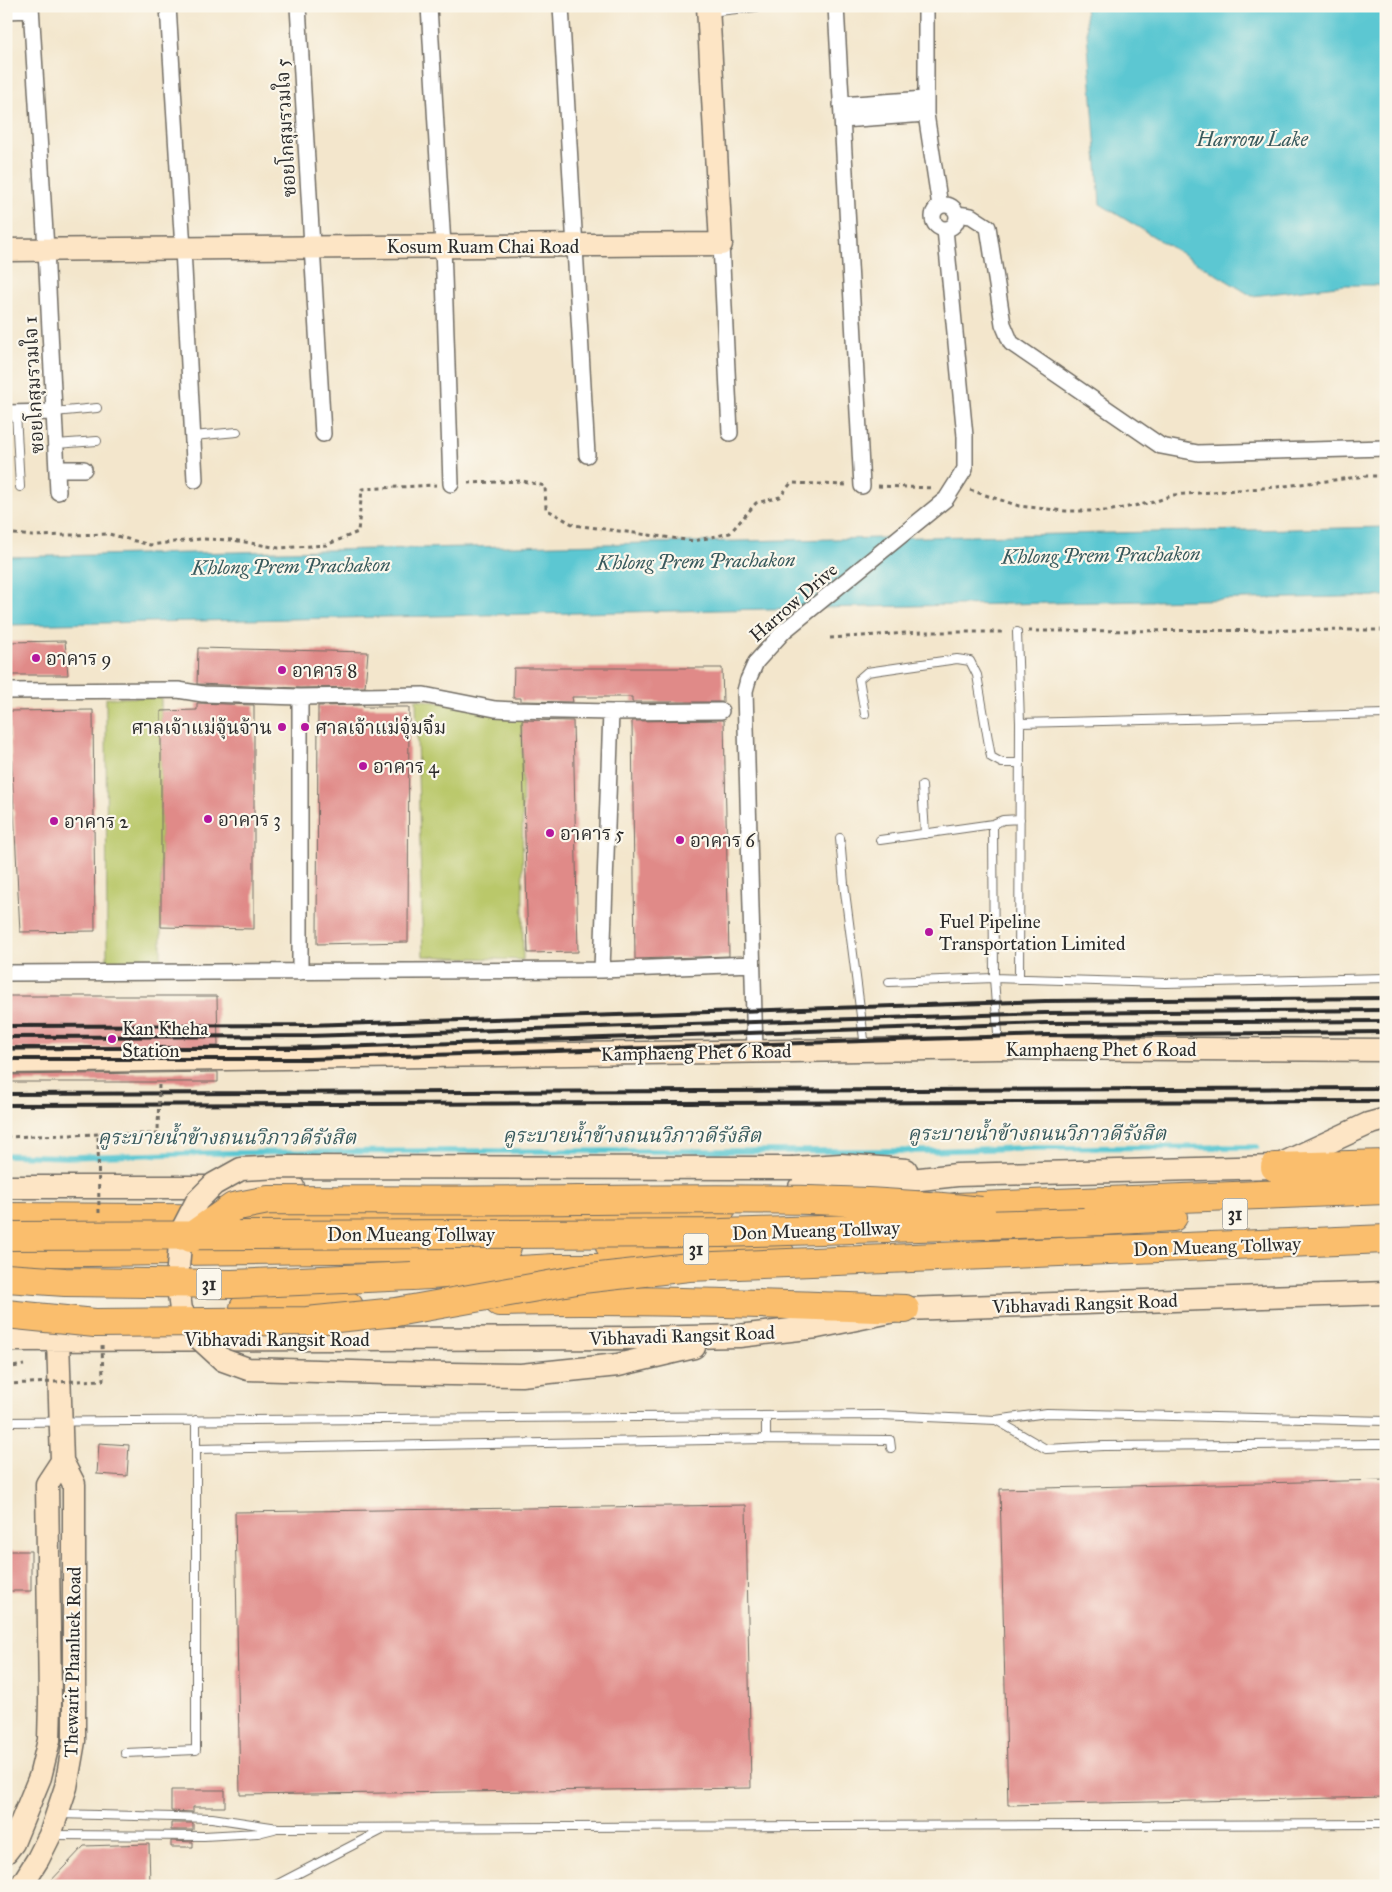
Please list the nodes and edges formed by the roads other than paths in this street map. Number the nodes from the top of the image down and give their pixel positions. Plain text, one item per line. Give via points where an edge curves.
1 (168, 6) edge
2 (298, 6) edge
3 (429, 6) edge
4 (561, 6) edge
5 (764, 6) edge
6 (836, 6) edge
7 (926, 6) edge
8 (31, 8) edge
9 (708, 9) edge
10 (6, 11) edge
11 (925, 99) junction
12 (841, 113) junction
13 (926, 114) junction
14 (940, 206) junction
15 (957, 214) junction
16 (945, 229) junction
17 (721, 244) junction
18 (575, 245) junction
19 (443, 246) junction
20 (312, 247) junction
21 (183, 248) junction
22 (46, 249) junction
23 (6, 250) edge
24 (97, 408) dead end
25 (54, 412) junction
26 (11, 413) edge
27 (237, 432) dead end
28 (730, 433) dead end
29 (323, 434) dead end
30 (193, 436) junction
31 (97, 440) dead end
32 (56, 444) junction
33 (1386, 448) edge
34 (587, 455) dead end
35 (57, 469) junction
36 (84, 469) dead end
37 (195, 480) dead end
38 (451, 484) road end
39 (862, 486) road end
40 (20, 487) dead end
41 (58, 492) dead end
42 (1017, 632) road end
43 (6, 691) edge
44 (300, 697) junction
45 (721, 711) dead end
46 (611, 712) junction
47 (865, 714) dead end
48 (1386, 714) edge
49 (1020, 723) junction
50 (1020, 763) junction
51 (922, 786) dead end
52 (1020, 819) junction
53 (993, 824) junction
54 (925, 834) junction
55 (840, 838) dead end
56 (880, 840) dead end
57 (752, 964) junction
58 (602, 970) junction
59 (300, 972) junction
60 (6, 973) edge
61 (994, 978) junction
62 (1386, 978) edge
63 (1019, 979) junction
64 (889, 982) dead end
65 (999, 1048) junction
66 (865, 1050) junction
67 (1386, 1050) edge
68 (754, 1051) junction
69 (6, 1062) edge
70 (1386, 1119) edge
71 (1386, 1164) edge
72 (1275, 1167) junction
73 (957, 1175) junction
74 (6, 1187) edge
75 (1386, 1190) edge
76 (1386, 1206) edge
77 (6, 1217) edge
78 (1084, 1222) junction
79 (6, 1236) edge
80 (1386, 1239) edge
81 (1386, 1250) edge
82 (179, 1251) junction
83 (6, 1253) edge
84 (689, 1266) junction
85 (6, 1278) edge
86 (1386, 1293) edge
87 (905, 1309) junction
88 (6, 1314) edge
89 (6, 1327) edge
90 (739, 1336) junction
91 (6, 1340) edge
92 (58, 1340) junction
93 (766, 1417) junction
94 (196, 1420) junction
95 (996, 1420) junction
96 (60, 1421) junction
97 (1386, 1421) edge
98 (6, 1422) edge
99 (766, 1440) junction
100 (1386, 1444) edge
101 (197, 1448) junction
102 (891, 1448) dead end
103 (62, 1461) junction
104 (125, 1753) dead end
105 (53, 1824) junction
106 (1386, 1824) edge
107 (278, 1828) junction
108 (386, 1828) junction
109 (8, 1845) edge
110 (38, 1859) junction
111 (21, 1886) edge
112 (274, 1886) edge

1 - 21 street
2 - 20 street, ซอยโกสุมรวมใจ 5
3 - 19 street
4 - 18 street
5 - 9 lane
6 - 12 street
7 - 11 street, Harrow Drive
8 - 10 street
8 - 22 street, ซอยโกสุมรวมใจ 1
9 - 17 main road
11 - 12 street
11 - 13 street, Harrow Drive
12 - 13 street
12 - 39 street
13 - 14 street, Harrow Drive
14 - 15 street via 950,205
14 - 16 street, Harrow Drive via 933,214 933,220 935,225
15 - 16 street via 955,225
15 - 33 street via 971,216 988,227 1003,324 1011,343 1161,446 1198,453
16 - 57 street, Harrow Drive, bridge via 965,436 965,469 946,499 784,631 756,662 748,680 745,691
17 - 18 main road, Kosum Ruam Chai Road
17 - 28 street
18 - 19 main road, Kosum Ruam Chai Road
18 - 34 street
19 - 20 main road, Kosum Ruam Chai Road
19 - 38 street
20 - 21 main road, Kosum Ruam Chai Road
20 - 29 street, ซอยโกสุมรวมใจ 5
21 - 22 main road, Kosum Ruam Chai Road
21 - 30 street
22 - 23 main road, Kosum Ruam Chai Road
22 - 25 street, ซอยโกสุมรวมใจ 1
24 - 25 lane
25 - 26 street
25 - 32 street, ซอยโกสุมรวมใจ 1
26 - 40 lane
27 - 30 lane
30 - 37 street
31 - 32 lane
32 - 35 street, ซอยโกสุมรวมใจ 1
35 - 36 street
35 - 41 street, ซอยโกสุมรวมใจ 1
42 - 49 lane
43 - 44 street via 178,690 203,694
44 - 46 street via 424,695 495,708
44 - 59 street
45 - 46 street
46 - 58 street
47 - 50 lane via 859,679 867,672 957,659 970,661 977,675 991,756 1002,763
48 - 49 lane
49 - 50 lane
50 - 52 lane
51 - 54 lane
52 - 53 lane
52 - 63 lane
53 - 54 lane
53 - 61 lane
54 - 56 lane
55 - 66 lane
57 - 58 street
57 - 68 street, Harrow Drive
58 - 59 street
59 - 60 street
61 - 63 lane
61 - 64 lane
61 - 65 lane
62 - 63 lane via 1165,983
65 - 66 main road, Kamphaeng Phet 6 Road
65 - 67 main road, Kamphaeng Phet 6 Road
66 - 68 main road, Kamphaeng Phet 6 Road
68 - 69 main road, Kamphaeng Phet 6 Road
70 - 72 main road via 1368,1124
71 - 72 highway
72 - 73 main road
73 - 74 main road via 847,1187
73 - 82 main road, bridge via 842,1165 793,1168 241,1169 214,1184 197,1200 181,1232
75 - 77 highway, 31 via 894,1209 303,1219
76 - 78 highway, Don Mueang Tollway / 31
78 - 79 highway, Don Mueang Tollway / 31, bridge via 721,1233
78 - 82 highway, bridge via 916,1204 833,1200 268,1200 233,1207 196,1232
80 - 84 highway, Don Mueang Tollway / 31, bridge
81 - 83 highway, Vibhavadi Rangsit Road / 31 via 1065,1264 621,1246
82 - 90 main road, bridge via 177,1279 181,1310 199,1338 223,1360 248,1369 522,1375 618,1365
84 - 85 highway, Don Mueang Tollway / 31, bridge via 555,1268 232,1284
84 - 88 highway, Don Mueang Tollway, bridge via 582,1279 396,1312 306,1322 95,1323
86 - 87 main road, Vibhavadi Rangsit Road
87 - 89 highway via 550,1301 219,1309
87 - 90 main road, Vibhavadi Rangsit Road via 817,1327
90 - 92 main road, Vibhavadi Rangsit Road
91 - 92 main road, Vibhavadi Rangsit Road
92 - 96 main road, Thewarit Phanluek Road
93 - 94 lane
93 - 95 lane via 880,1415
93 - 99 lane
94 - 96 lane
94 - 101 lane
95 - 97 lane via 1047,1414
95 - 100 lane via 1046,1449
96 - 98 lane
96 - 103 main road, Thewarit Phanluek Road
99 - 101 lane
99 - 102 lane via 890,1440
101 - 104 lane via 196,1750
103 - 105 main road, Thewarit Phanluek Road via 74,1484 74,1741 66,1787
103 - 109 main road, Thewarit Phanluek Road via 47,1484 49,1740 40,1777
105 - 107 lane via 212,1818
105 - 107 lane via 204,1836 258,1833
105 - 110 main road, Thewarit Phanluek Road
106 - 108 lane
107 - 108 lane
108 - 112 lane
109 - 110 main road
110 - 111 main road, Thewarit Phanluek Road

